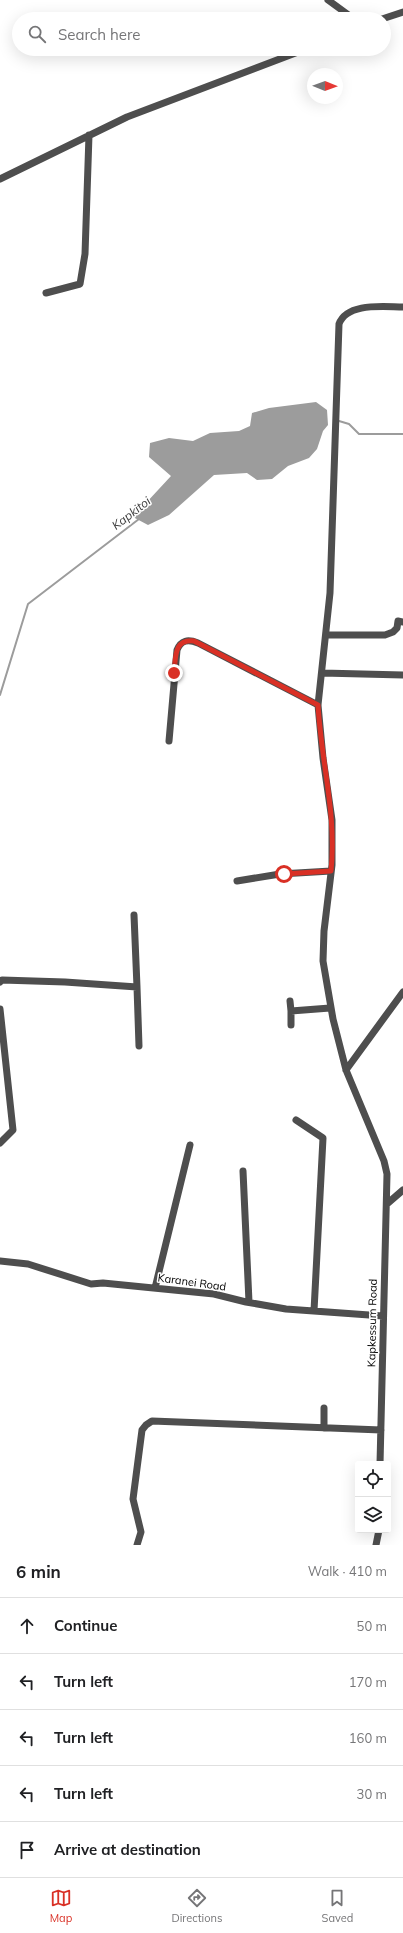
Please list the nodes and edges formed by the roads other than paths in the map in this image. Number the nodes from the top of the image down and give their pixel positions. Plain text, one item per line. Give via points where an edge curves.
1 (328, 0) edge
2 (344, 12) edge
3 (403, 12) edge
4 (391, 16) edge
5 (287, 56) edge
6 (89, 135) junction
7 (0, 179) edge
8 (46, 293) dead end
9 (403, 306) edge
10 (403, 622) edge
11 (327, 635) junction
12 (322, 673) junction
13 (403, 675) edge
14 (318, 705) junction
15 (169, 741) dead end
16 (331, 871) junction
17 (237, 881) dead end
18 (134, 915) dead end
19 (0, 982) edge
20 (137, 987) junction
21 (403, 992) edge
22 (290, 1001) dead end
23 (330, 1008) junction
24 (0, 1009) edge
25 (291, 1011) junction
26 (291, 1025) dead end
27 (139, 1046) dead end
28 (346, 1070) junction
29 (296, 1120) dead end
30 (0, 1143) edge
31 (190, 1145) dead end
32 (243, 1171) dead end
33 (403, 1190) edge
34 (388, 1203) junction
35 (0, 1261) edge
36 (155, 1288) junction
37 (249, 1302) junction
38 (314, 1311) junction
39 (383, 1316) junction
40 (324, 1408) dead end
41 (324, 1428) junction
42 (381, 1430) junction
43 (380, 1461) edge
44 (378, 1533) edge
45 (137, 1545) edge
46 (376, 1545) edge

1 - 2 street
3 - 4 street
5 - 6 street via 127,116
6 - 7 street
6 - 8 street via 85,254 80,284
9 - 11 street, Kapkessum Road via 350,311 341,318 339,324
10 - 11 street via 398,621 398,628 385,634
11 - 12 street, Kapkessum Road
12 - 13 street
12 - 14 street, Kapkessum Road
14 - 15 street via 198,643 186,641 180,644 177,650
14 - 16 street, Kapkessum Road via 331,807
16 - 17 street via 280,874
16 - 23 street, Kapkessum Road via 323,953
18 - 20 street
19 - 20 street via 65,982
20 - 27 street
21 - 28 street
22 - 25 street
23 - 25 street
23 - 28 street, Kapkessum Road
24 - 30 street via 13,1130
25 - 26 street
28 - 34 street, Kapkessum Road via 384,1161
29 - 38 street via 323,1138
31 - 36 street
32 - 37 street
33 - 34 street
34 - 39 street, Kapkessum Road
35 - 36 street, Karanei Road via 28,1264 91,1284
36 - 37 street, Karanei Road via 214,1294
37 - 38 street, Karanei Road
38 - 39 street, Karanei Road
39 - 42 street, Kapkessum Road
40 - 41 street
41 - 42 street
41 - 45 street via 152,1422 146,1425 142,1430 133,1499 141,1532
42 - 43 street, Kapkessum Road
44 - 46 street

